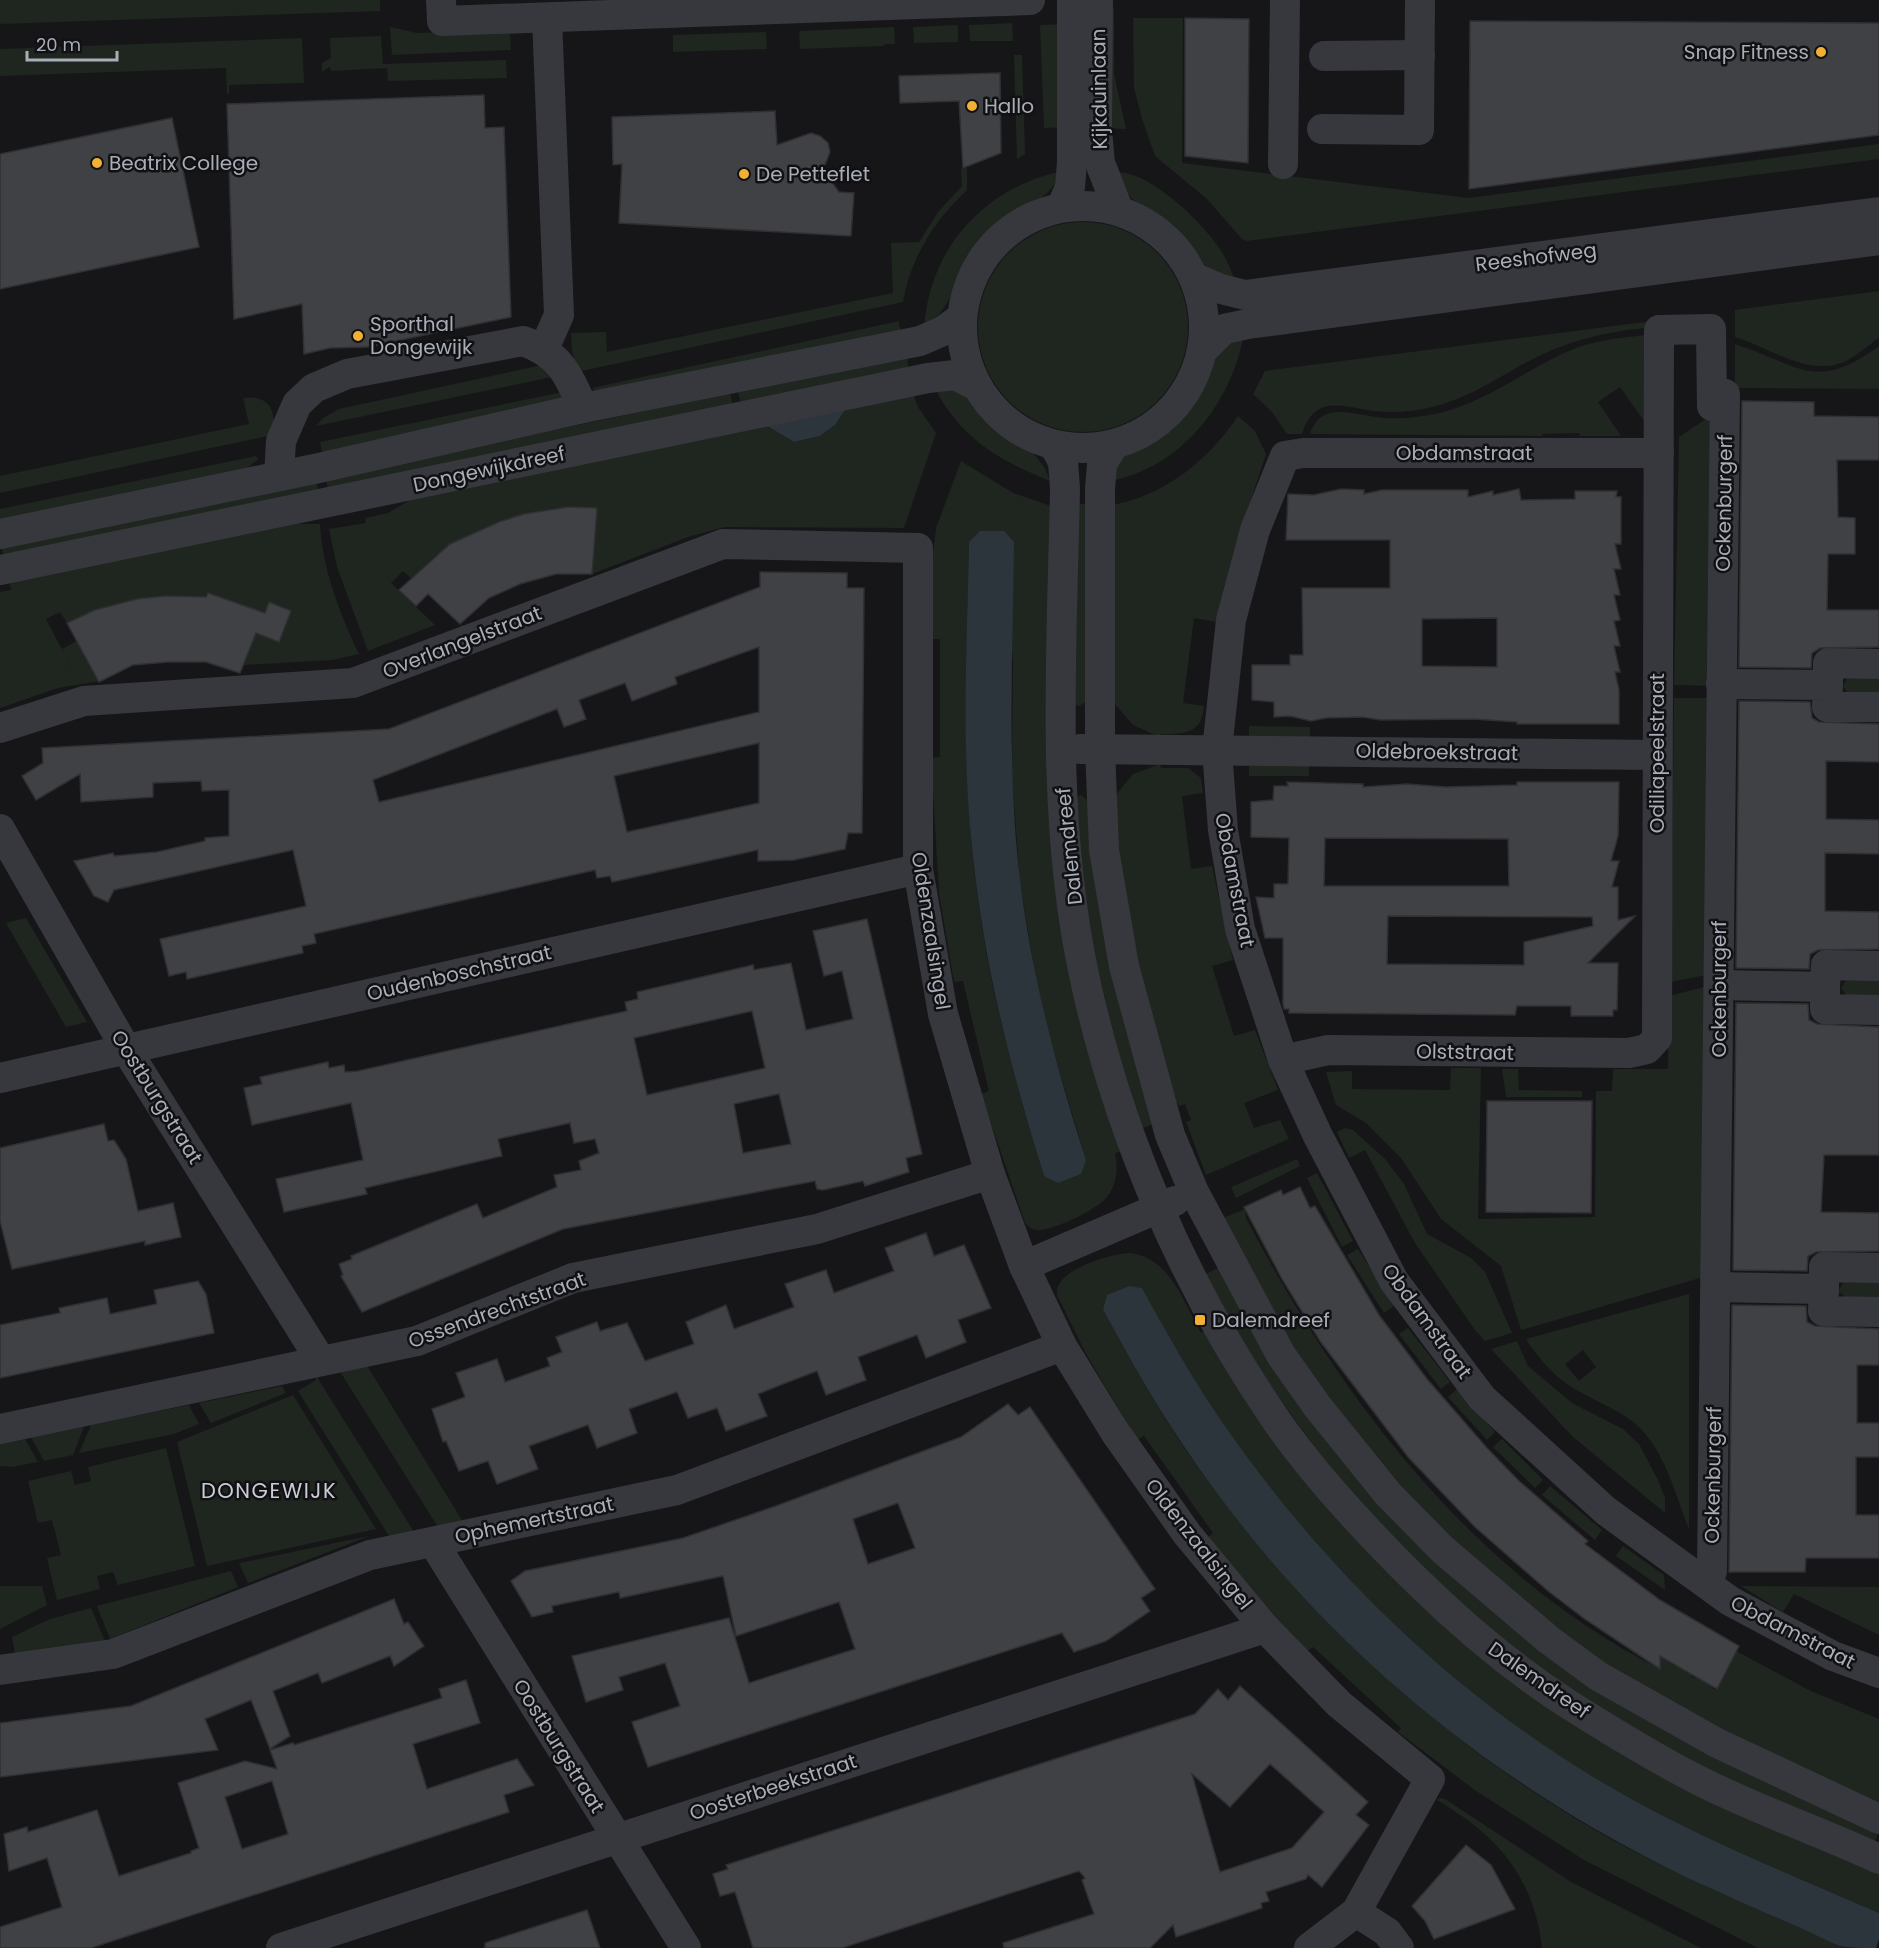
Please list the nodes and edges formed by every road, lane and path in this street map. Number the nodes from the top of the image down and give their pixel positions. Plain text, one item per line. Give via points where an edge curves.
1 (1030, 0) edge
2 (1072, 0) edge
3 (1098, 0) edge
4 (1285, 0) edge
5 (1420, 0) edge
6 (441, 10) edge
7 (547, 18) junction
8 (1324, 56) dead end
9 (1420, 56) junction
10 (1322, 129) dead end
11 (1283, 164) dead end
12 (1062, 206) junction
13 (1118, 209) junction
14 (1879, 212) edge
15 (1879, 240) edge
16 (1195, 278) junction
17 (962, 317) junction
18 (544, 349) junction
19 (1204, 349) junction
20 (977, 386) junction
21 (583, 408) junction
22 (1054, 445) junction
23 (1113, 446) junction
24 (1659, 453) junction
25 (279, 476) junction
26 (0, 534) edge
27 (918, 548) joint
28 (0, 570) edge
29 (1879, 663) edge
30 (1721, 684) junction
31 (1828, 685) junction
32 (1879, 707) edge
33 (0, 728) edge
34 (1100, 748) junction
35 (1060, 749) junction
36 (1217, 750) junction
37 (1656, 755) junction
38 (0, 829) edge
39 (918, 869) junction
40 (1879, 966) edge
41 (1719, 985) junction
42 (1826, 987) junction
43 (1879, 1010) edge
44 (126, 1048) junction
45 (1647, 1049) joint
46 (1283, 1060) junction
47 (0, 1078) edge
48 (990, 1174) junction
49 (1194, 1192) junction
50 (1158, 1209) junction
51 (1024, 1266) junction
52 (1879, 1268) edge
53 (1716, 1287) junction
54 (1824, 1288) junction
55 (1879, 1312) edge
56 (1062, 1346) junction
57 (321, 1361) junction
58 (0, 1429) edge
59 (433, 1542) junction
60 (1707, 1584) junction
61 (1265, 1628) junction
62 (0, 1670) edge
63 (1879, 1673) edge
64 (1879, 1819) edge
65 (617, 1838) junction
66 (1879, 1859) edge
67 (1356, 1912) junction
68 (281, 1948) edge
69 (686, 1948) edge
70 (1311, 1948) edge
71 (1399, 1948) edge

1 - 7 street
2 - 12 street, Kijkduinlaan via 1072,162 1070,187
3 - 13 street, Kijkduinlaan via 1100,163
4 - 11 street
5 - 9 street
6 - 7 street
7 - 18 street via 559,315
8 - 9 street
9 - 10 street via 1419,130
12 - 13 street
12 - 17 street via 1024,219 993,244 971,278
13 - 16 street via 1155,227 1179,250
14 - 16 street, Reeshofweg via 1245,295
15 - 19 street, Reeshofweg via 1248,324 1224,329
16 - 19 street via 1205,312
17 - 20 street via 964,353
17 - 21 street, Dongewijkdreef via 920,341
18 - 21 street via 571,381
18 - 25 street via 523,341 347,374 314,388 297,404 281,441
19 - 23 street via 1192,382 1172,411 1145,432
20 - 22 street via 1009,424
20 - 28 street, Dongewijkdreef via 955,375 928,378
21 - 25 street, Dongewijkdreef
22 - 23 street via 1083,449
22 - 35 street, Dalemdreef via 1063,462 1065,488
23 - 34 street, Dalemdreef via 1102,464 1100,489
24 - 30 street, Ockenburgerf via 1659,330 1711,329 1718,400
24 - 36 street, Obdamstraat via 1285,456 1255,530 1231,620
24 - 37 street, Odiliapeelstraat
25 - 26 street, Dongewijkdreef
27 - 33 street, Overlangelstraat via 723,544 353,683 84,701
27 - 39 street, Oldenzaalsingel
29 - 31 street via 1828,663
30 - 31 street
30 - 41 street, Ockenburgerf
31 - 32 street via 1827,706
34 - 35 street
34 - 36 street
34 - 49 street, Dalemdreef via 1104,850 1124,966 1170,1135
35 - 50 street, Dalemdreef via 1067,854 1084,973 1113,1088
36 - 37 street, Oldebroekstraat
36 - 46 street, Obdamstraat via 1223,830 1240,928
37 - 45 street, Odiliapeelstraat via 1657,1038
38 - 44 street, Oostburgstraat
39 - 44 street, Oudenboschstraat
39 - 48 street, Oldenzaalsingel via 943,1014
40 - 42 street via 1826,965
41 - 42 street
41 - 53 street, Ockenburgerf
42 - 43 street via 1825,1009
44 - 47 street, Oudenboschstraat
44 - 57 street, Oostburgstraat
45 - 46 street, Olststraat via 1629,1053 1328,1050
46 - 60 street, Obdamstraat via 1394,1281 1482,1398 1606,1510
48 - 51 street, Oldenzaalsingel
48 - 57 street, Ossendrechtstraat via 817,1229 573,1278 417,1341
49 - 50 street
49 - 64 street, Dalemdreef via 1281,1354 1317,1406 1388,1494 1442,1549 1549,1640 1598,1676 1717,1743
50 - 51 street
50 - 66 street, Dalemdreef via 1205,1303 1277,1421 1365,1530 1458,1620 1568,1704 1697,1779
51 - 56 street, Oldenzaalsingel
52 - 54 street via 1824,1267
53 - 54 street
53 - 60 street, Ockenburgerf via 1712,1571
54 - 55 street via 1823,1311
56 - 59 street, Ophemertstraat via 676,1490
56 - 61 street, Oldenzaalsingel via 1115,1432 1187,1534
57 - 58 street, Ossendrechtstraat
59 - 62 street, Ophemertstraat via 370,1555 113,1654
59 - 65 street, Oostburgstraat
60 - 63 street, Obdamstraat via 1833,1656
61 - 65 street, Oosterbeekstraat
61 - 67 street, Oldenzaalsingel via 1339,1704 1430,1779
65 - 68 street, Oosterbeekstraat
65 - 69 street, Oostburgstraat
67 - 70 street
67 - 71 street via 1387,1932

